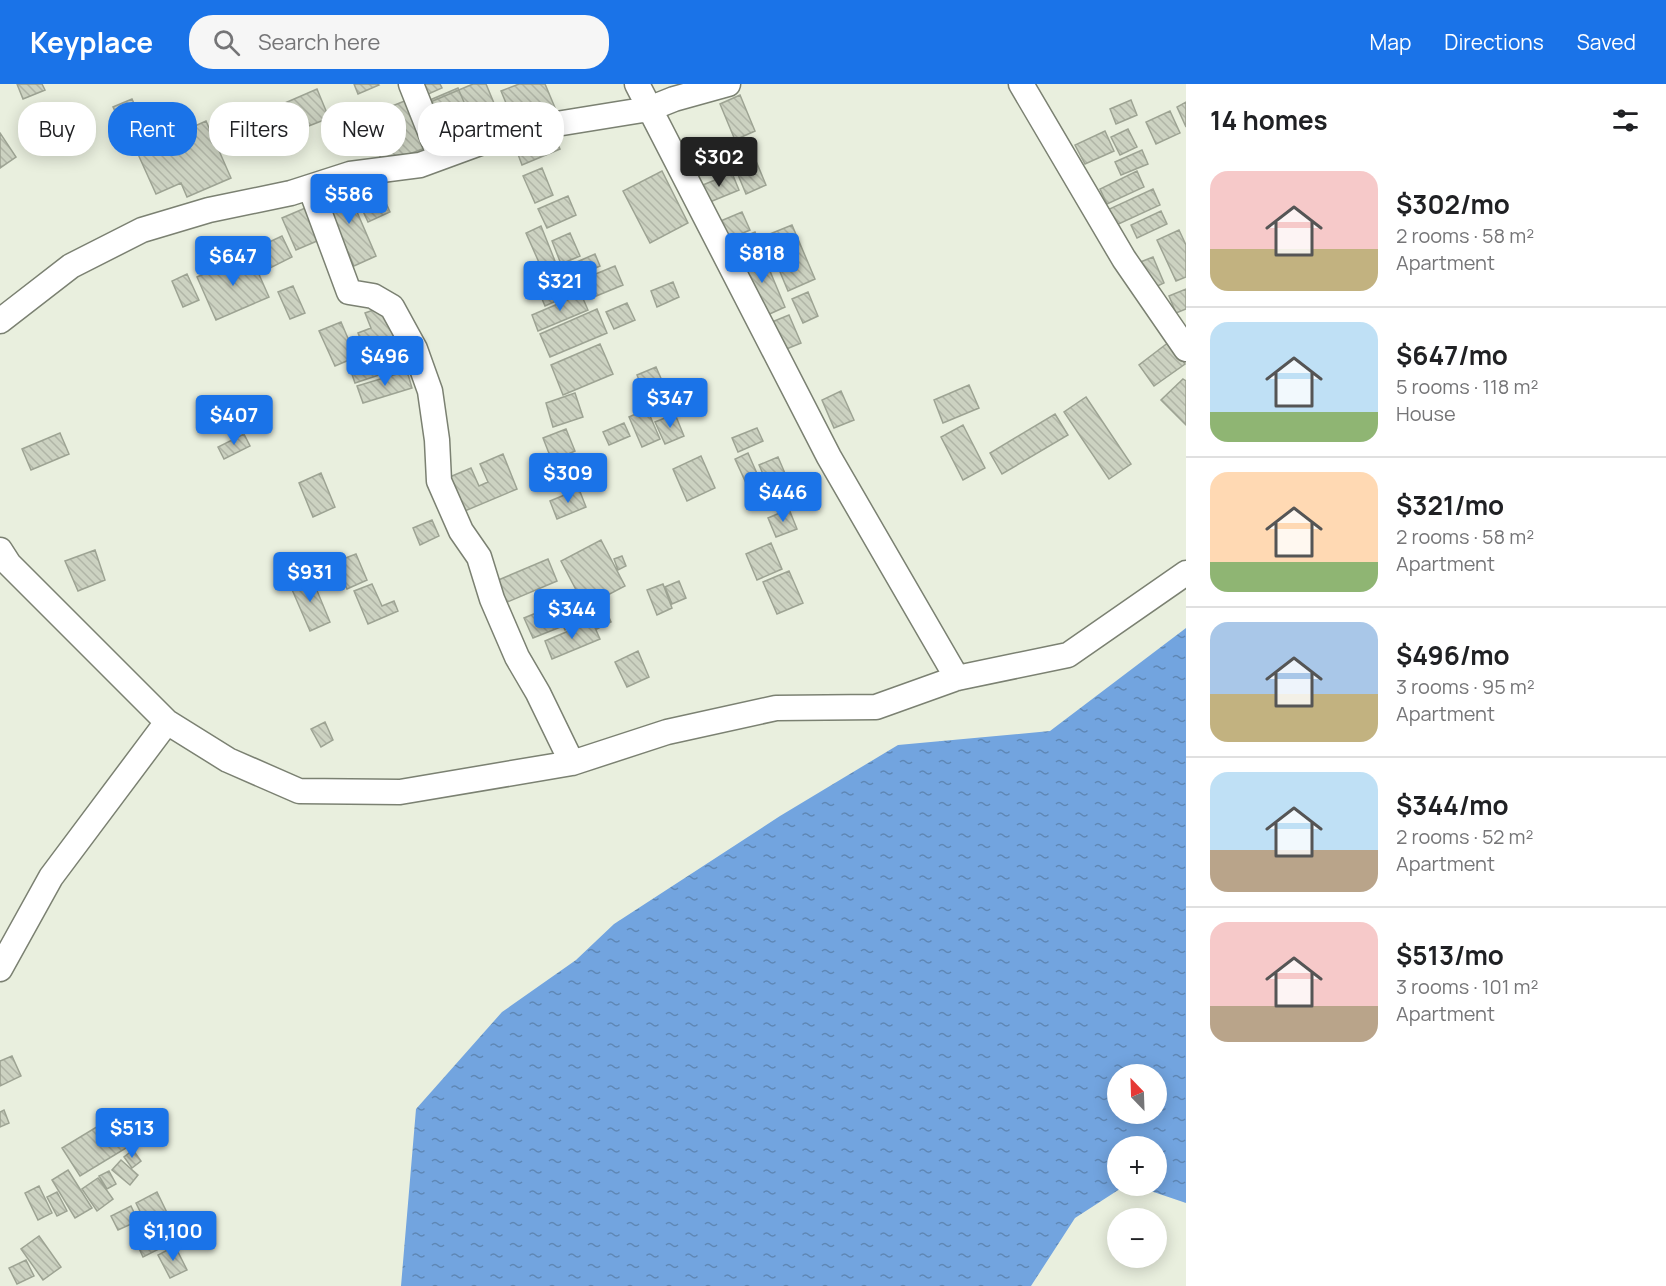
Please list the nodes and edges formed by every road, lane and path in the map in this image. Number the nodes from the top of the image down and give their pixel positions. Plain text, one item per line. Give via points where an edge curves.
1 (411, 84) edge
2 (637, 84) edge
3 (728, 84) edge
4 (1021, 84) edge
5 (649, 109) junction
6 (440, 157) junction
7 (310, 187) junction
8 (0, 321) edge
9 (1186, 349) edge
10 (0, 550) edge
11 (1186, 573) edge
12 (957, 678) junction
13 (167, 722) junction
14 (572, 763) junction
15 (0, 969) edge

1 - 6 street
2 - 5 street
3 - 5 street
4 - 9 street via 1124,259
5 - 6 street via 513,131
5 - 12 street via 829,457
6 - 7 street via 420,165 350,174
7 - 8 street via 142,230 71,266
7 - 14 street via 350,292 373,296 392,307 415,349 430,391 439,481 461,531 479,557 517,657
10 - 13 street via 9,564
11 - 12 street via 1068,655
12 - 14 street via 876,707 776,708 667,732
13 - 14 street via 228,760 299,791 400,792
13 - 15 street via 51,877

